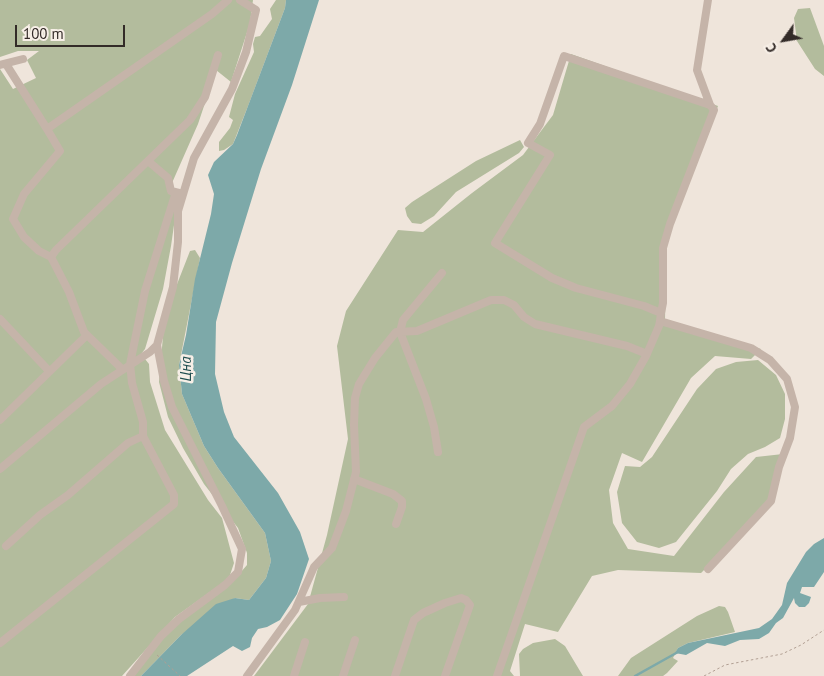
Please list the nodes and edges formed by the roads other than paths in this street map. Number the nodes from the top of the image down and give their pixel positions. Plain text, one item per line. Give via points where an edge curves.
1 (228, 0) edge
2 (240, 0) edge
3 (708, 0) edge
4 (218, 55) dead end
5 (23, 59) dead end
6 (3, 64) edge
7 (710, 105) junction
8 (47, 129) junction
9 (148, 161) junction
10 (180, 193) junction
11 (51, 258) junction
12 (442, 273) dead end
13 (660, 317) junction
14 (0, 319) edge
15 (400, 332) junction
16 (87, 336) junction
17 (157, 345) junction
18 (647, 354) junction
19 (130, 364) junction
20 (122, 369) junction
21 (49, 371) junction
22 (0, 420) edge
23 (143, 436) junction
24 (438, 452) dead end
25 (0, 469) edge
26 (354, 479) junction
27 (396, 524) dead end
28 (6, 546) dead end
29 (708, 569) dead end
30 (344, 596) dead end
31 (299, 602) junction
32 (356, 640) dead end
33 (305, 642) dead end
34 (0, 643) edge
35 (130, 676) edge
36 (247, 676) edge
37 (294, 676) edge
38 (343, 676) edge
39 (395, 676) edge
40 (445, 676) edge
41 (498, 676) edge

1 - 8 lane
2 - 10 lane via 256,10 246,52 232,89 194,158
3 - 7 lane via 697,70
4 - 9 lane via 205,96 190,120
5 - 6 lane
6 - 8 lane
7 - 13 lane via 714,110 663,248
7 - 13 lane via 564,56 540,124 528,143 550,155 495,243 560,281 644,306
8 - 11 lane via 60,152 24,194 14,218 24,237 39,252
9 - 10 lane via 168,178 171,191
9 - 11 lane
10 - 17 lane via 173,287
10 - 19 lane via 145,291
11 - 16 lane via 70,292
12 - 15 lane via 404,320
13 - 18 lane
13 - 29 lane via 751,348 770,360 787,379 795,407 790,438 771,501
14 - 21 lane
15 - 18 lane via 417,331 491,300 504,300 535,324 627,346
15 - 24 lane via 426,399
15 - 26 lane via 396,332 375,358 359,384 355,398
16 - 20 lane
16 - 21 lane
17 - 19 lane
17 - 35 lane via 172,407 242,549 238,572 161,636 153,653
18 - 41 lane via 630,384 612,406 584,428
19 - 20 lane
19 - 23 lane
20 - 25 lane
21 - 22 lane
23 - 28 lane via 128,443
23 - 34 lane via 174,496 174,504
26 - 27 lane via 393,494 402,501
26 - 31 lane via 332,548 314,567
30 - 31 lane
31 - 36 lane
32 - 38 lane
33 - 37 lane
39 - 40 lane via 414,620 461,598 470,605

